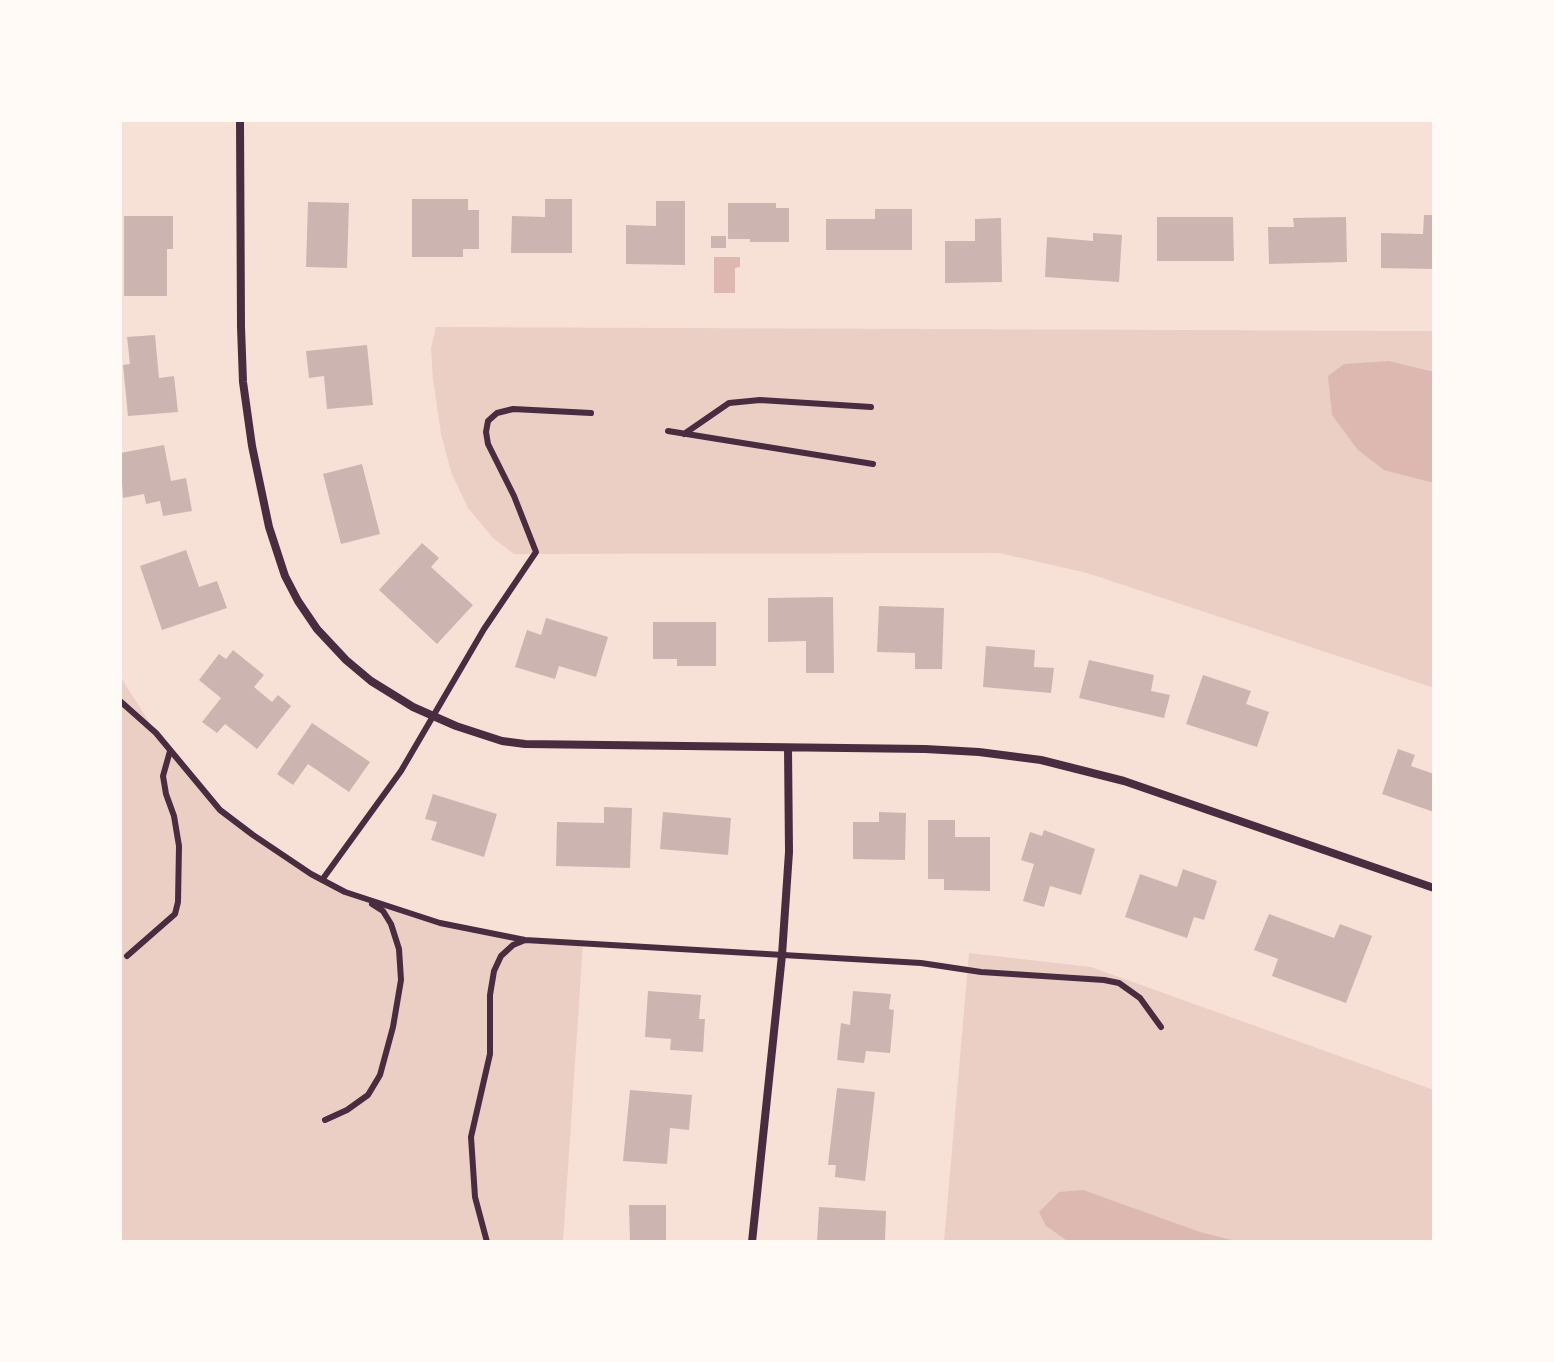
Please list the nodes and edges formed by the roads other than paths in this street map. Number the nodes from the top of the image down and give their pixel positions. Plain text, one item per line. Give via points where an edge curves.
1 (240, 120) edge
2 (871, 407) dead end
3 (591, 413) dead end
4 (668, 431) dead end
5 (684, 434) junction
6 (873, 464) dead end
7 (120, 701) edge
8 (432, 716) junction
9 (788, 748) junction
10 (170, 751) junction
11 (322, 880) junction
12 (1434, 888) edge
13 (362, 898) junction
14 (525, 940) junction
15 (782, 955) junction
16 (127, 956) dead end
17 (1161, 1027) dead end
18 (325, 1120) dead end
19 (487, 1242) edge
20 (752, 1242) edge

1 - 8 street via 243,382 276,552 298,601 346,660
2 - 5 lane via 729,403
3 - 8 lane via 513,409 488,421 488,444 536,552
4 - 5 lane
5 - 6 lane
7 - 10 lane
8 - 9 street via 525,744
8 - 11 lane via 401,771
9 - 12 street via 979,752 1083,769
9 - 15 street via 789,852
10 - 11 lane via 220,810
10 - 16 lane via 163,776 179,846 178,902 175,914
11 - 13 lane
13 - 14 lane via 440,923
13 - 18 lane via 383,911 391,924 401,980 380,1075 368,1095
14 - 15 lane
14 - 19 lane via 501,956 494,971 490,1054 471,1137 475,1197
15 - 17 lane via 1104,980 1119,983 1140,998
15 - 20 street

